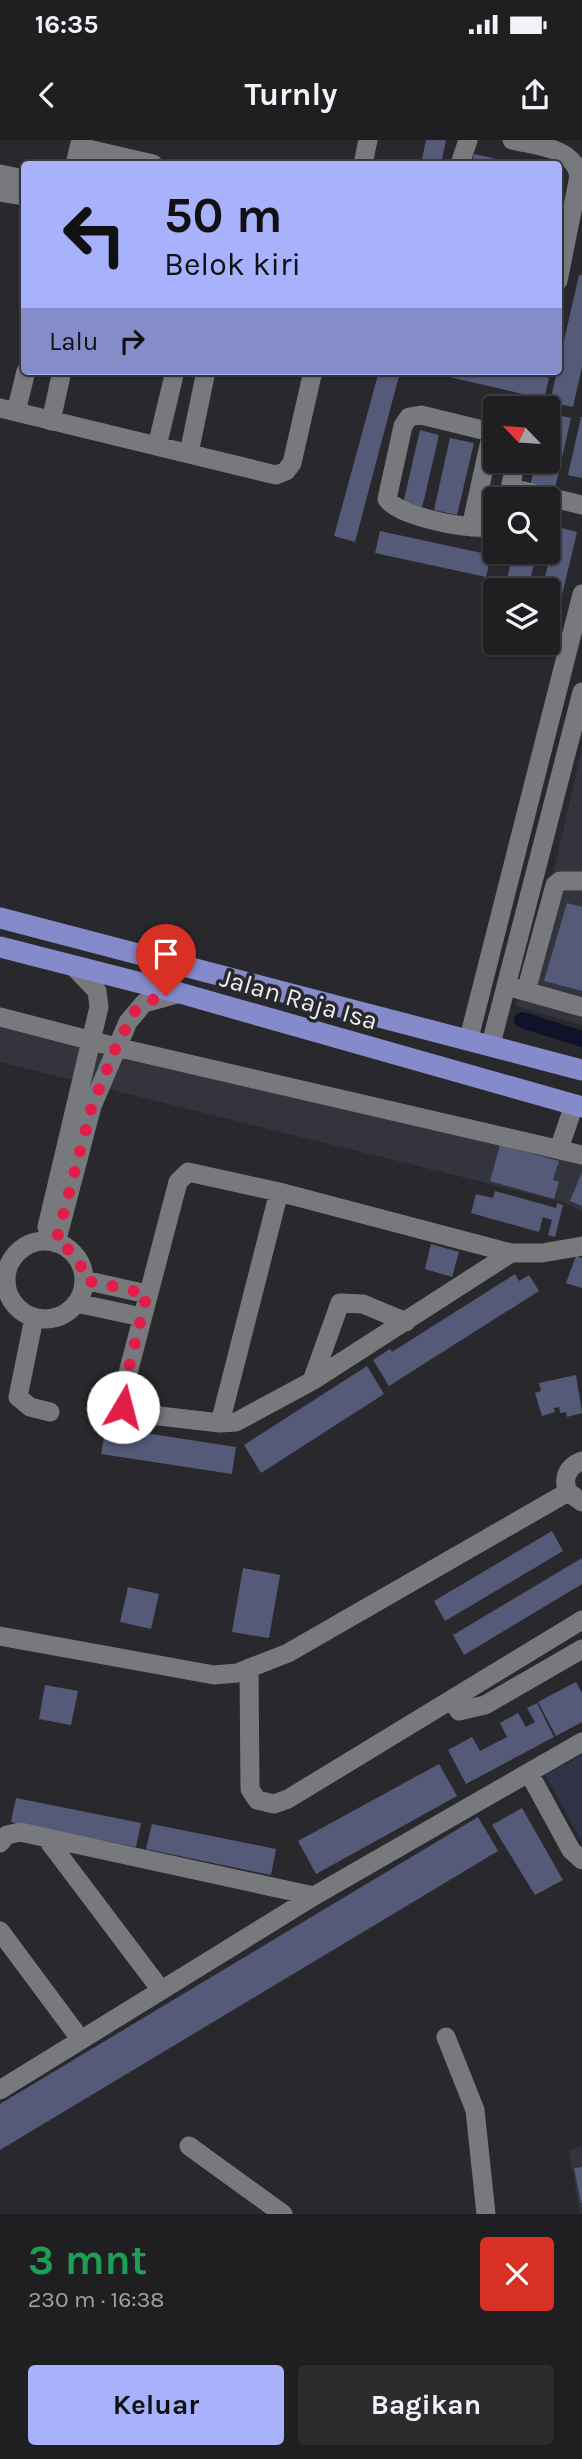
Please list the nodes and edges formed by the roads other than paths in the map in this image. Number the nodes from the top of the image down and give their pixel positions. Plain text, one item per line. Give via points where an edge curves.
1 (368, 140) edge
2 (468, 140) edge
3 (512, 140) edge
4 (78, 150) edge
5 (137, 161) edge
6 (364, 161) edge
7 (461, 161) edge
8 (0, 174) edge
9 (21, 178) edge
10 (0, 192) edge
11 (21, 196) edge
12 (564, 261) edge
13 (24, 375) edge
14 (61, 375) edge
15 (173, 375) edge
16 (205, 375) edge
17 (312, 375) edge
18 (8, 410) edge
19 (51, 421) junction
20 (483, 430) edge
21 (158, 446) junction
22 (189, 453) junction
23 (484, 473) edge
24 (560, 502) edge
25 (582, 505) edge
26 (483, 526) edge
27 (471, 527) junction
28 (582, 594) edge
29 (582, 692) edge
30 (514, 872) junction
31 (535, 878) junction
32 (582, 881) edge
33 (0, 918) edge
34 (0, 947) edge
35 (73, 966) junction
36 (506, 985) junction
37 (526, 991) junction
38 (180, 993) junction
39 (582, 1007) edge
40 (0, 1017) edge
41 (470, 1038) junction
42 (93, 1041) junction
43 (491, 1044) junction
44 (116, 1047) junction
45 (582, 1070) edge
46 (578, 1106) edge
47 (559, 1149) junction
48 (582, 1156) edge
49 (279, 1192) junction
50 (50, 1242) junction
51 (582, 1246) edge
52 (511, 1253) junction
53 (5, 1268) edge
54 (84, 1280) junction
55 (147, 1294) junction
56 (76, 1303) junction
57 (142, 1317) junction
58 (34, 1318) junction
59 (406, 1322) junction
60 (312, 1381) junction
61 (50, 1412) dead end
62 (220, 1423) junction
63 (582, 1461) edge
64 (575, 1497) edge
65 (582, 1620) edge
66 (0, 1636) edge
67 (582, 1648) edge
68 (249, 1668) junction
69 (452, 1700) junction
70 (582, 1742) edge
71 (529, 1773) junction
72 (47, 1839) junction
73 (0, 1843) edge
74 (582, 1860) edge
75 (314, 1896) junction
76 (0, 1931) edge
77 (161, 1990) junction
78 (446, 2037) dead end
79 (80, 2040) junction
80 (1, 2088) edge
81 (189, 2146) dead end
82 (283, 2214) edge
83 (486, 2214) edge

1 - 6 street
2 - 7 street
3 - 12 street via 570,156 577,165
4 - 5 street
8 - 9 street
10 - 11 street
13 - 18 street
14 - 19 street
15 - 21 street
16 - 22 street
17 - 22 street via 292,463 286,471 276,475
18 - 19 street
19 - 21 street
20 - 27 street via 421,415 409,417 387,494 393,507 402,511
21 - 22 street
23 - 27 street
24 - 25 street
26 - 27 street
28 - 30 street
29 - 31 street
30 - 31 street
30 - 41 street
31 - 36 street
32 - 37 street via 555,885
33 - 41 main road, Jalan Raja Isa
34 - 35 main road, Jalan Raja Isa
35 - 38 main road, Jalan Raja Isa
35 - 42 street via 100,998
36 - 37 street
36 - 43 street
37 - 39 street
38 - 44 street via 136,1009
38 - 46 main road, Jalan Raja Isa
40 - 42 street
41 - 43 main road, Jalan Raja Isa
42 - 44 street
42 - 50 street via 77,1094
43 - 45 main road, Jalan Raja Isa
44 - 47 street
44 - 50 street via 92,1106
46 - 47 street
47 - 48 street
49 - 52 street
49 - 55 street via 184,1175 178,1182
49 - 62 street
50 - 53 street via 26,1247
50 - 54 street via 73,1252
51 - 52 street
52 - 59 street
53 - 58 street via 13,1303
54 - 55 street
54 - 56 street
55 - 57 street
56 - 57 street
56 - 58 street via 65,1314
57 - 62 street via 123,1392 126,1411
58 - 61 street via 18,1397 30,1408
59 - 60 street
59 - 60 street via 363,1304 340,1303
60 - 62 street via 244,1418
63 - 64 street via 568,1472
64 - 68 street via 288,1653
65 - 69 street
66 - 68 street via 214,1675 237,1674
67 - 69 street via 485,1705 459,1711
68 - 69 street via 250,1789 257,1800 266,1803 288,1799
70 - 71 street
71 - 74 street via 571,1850
71 - 75 street
72 - 73 street via 15,1832
72 - 75 street
72 - 77 street
75 - 77 street
76 - 79 street
77 - 79 street
78 - 83 street via 475,2110
79 - 80 street
81 - 82 street

